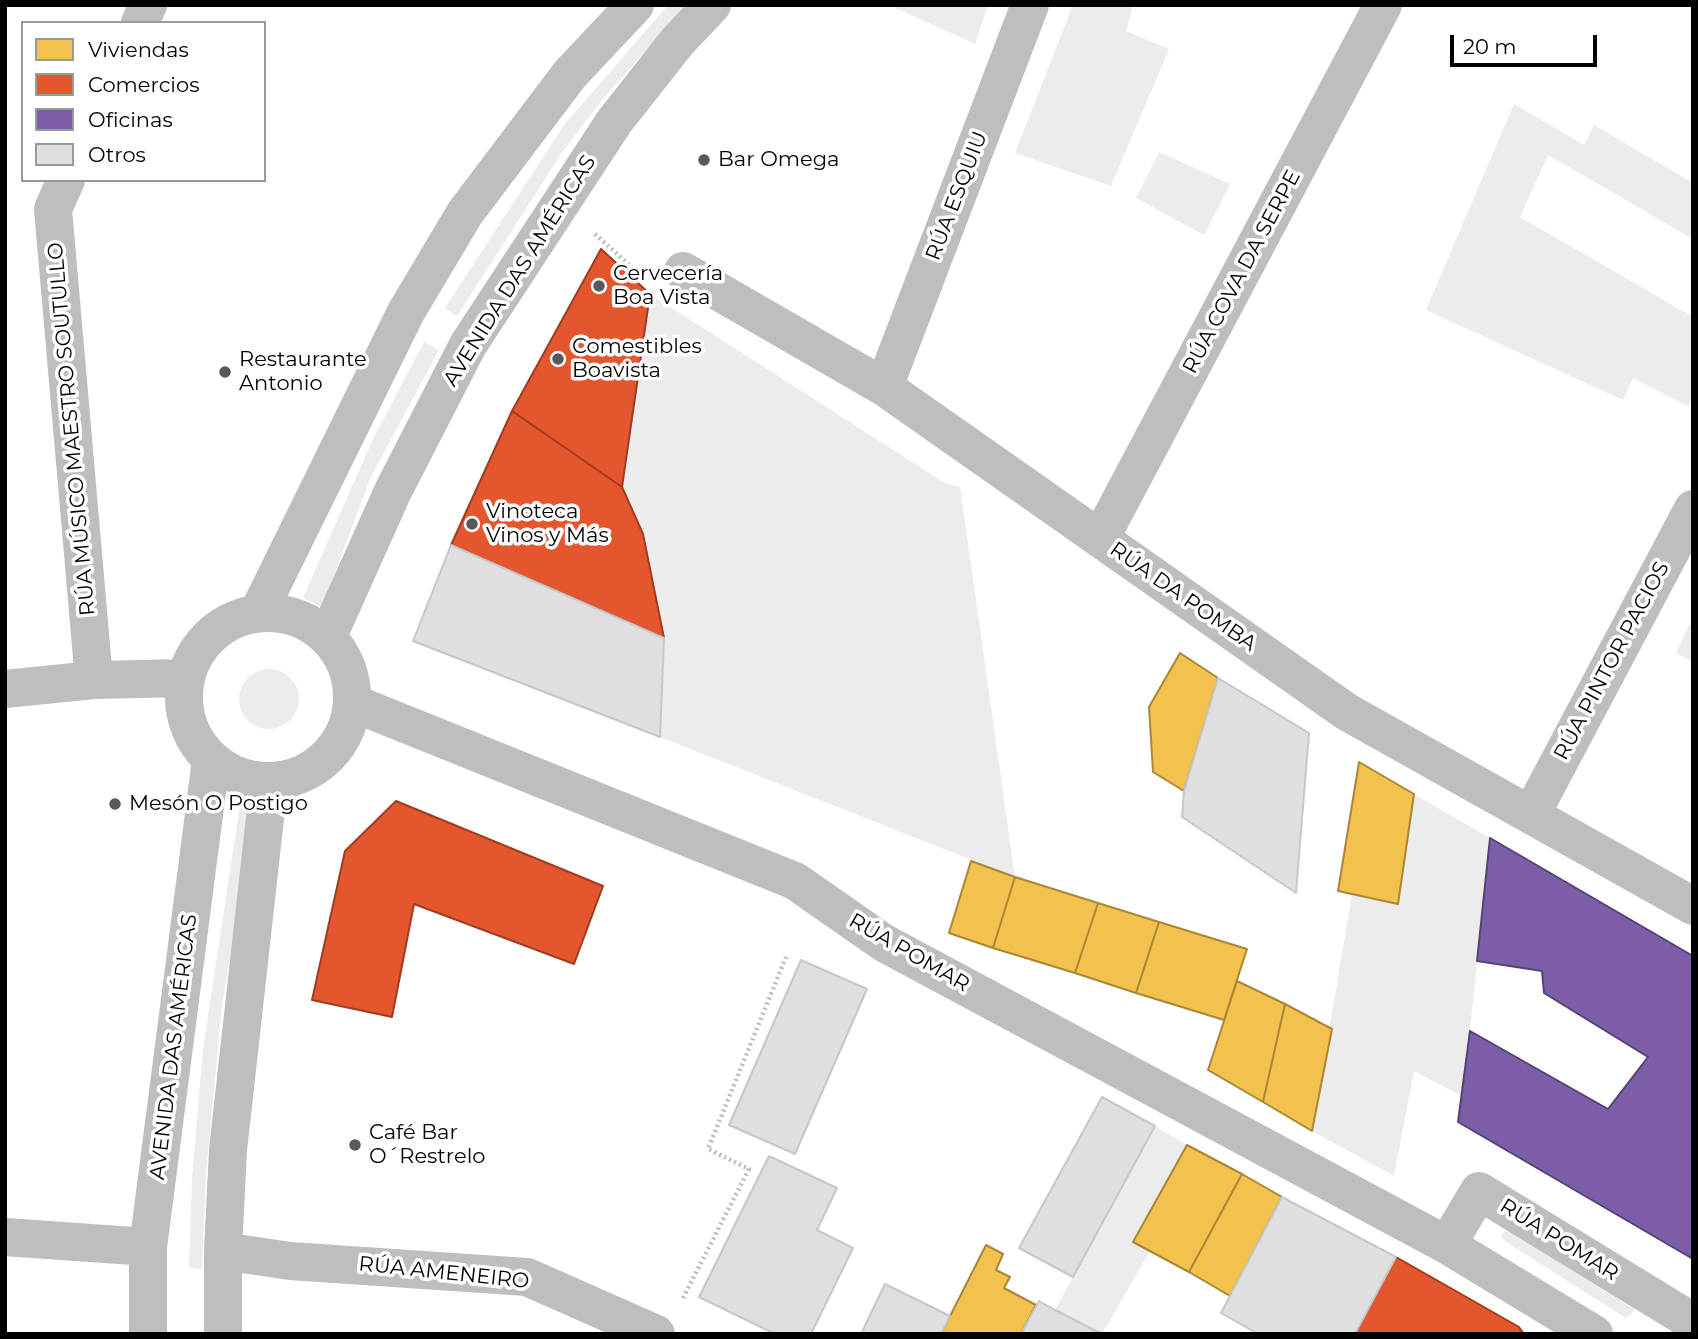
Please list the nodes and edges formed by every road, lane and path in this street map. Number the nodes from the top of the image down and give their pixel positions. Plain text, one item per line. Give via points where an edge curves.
1 (148, 5) edge
2 (635, 5) edge
3 (712, 5) edge
4 (1030, 5) edge
5 (1383, 5) edge
6 (141, 21) edge
7 (65, 182) edge
8 (594, 233) dead end
9 (683, 271) dead end
10 (640, 275) dead end
11 (884, 387) junction
12 (1693, 509) edge
13 (1100, 539) junction
14 (258, 613) junction
15 (328, 636) junction
16 (185, 678) junction
17 (94, 680) junction
18 (5, 689) edge
19 (353, 703) junction
20 (211, 760) junction
21 (269, 782) junction
22 (1532, 813) junction
23 (1693, 906) edge
24 (786, 957) dead end
25 (5, 1237) edge
26 (1447, 1245) junction
27 (148, 1247) junction
28 (223, 1251) junction
29 (683, 1299) dead end
30 (1693, 1322) edge
31 (148, 1334) edge
32 (223, 1334) edge
33 (656, 1334) edge
34 (1594, 1334) edge

1 - 6 street
2 - 14 street via 570,74 465,213 407,312
3 - 15 street, AVENIDA DAS AMÉRICAS via 614,122 468,345 393,491
4 - 11 street, RÚA ESQUIU
5 - 13 street, RÚA COVA DA SERPE
7 - 17 street, RÚA MÚSICO MAESTRO SOUTULLO via 53,209
8 - 10 path
9 - 11 street, RÚA DA POMBA
11 - 13 street, RÚA DA POMBA
12 - 22 street, RÚA PINTOR PACIOS
13 - 22 street, RÚA DA POMBA via 1347,712
14 - 15 street via 283,613 307,621
14 - 16 street via 234,619 214,632 198,650
15 - 19 street via 351,678
16 - 17 street
16 - 20 street via 186,719
17 - 18 street
19 - 21 street via 335,750 306,772
19 - 26 street, RÚA POMAR via 795,881 884,943
20 - 21 street via 248,780
20 - 27 street, AVENIDA DAS AMÉRICAS
21 - 28 street via 228,1150
22 - 23 street, RÚA DA POMBA
24 - 29 path via 708,1149 749,1169
25 - 27 street
26 - 30 street, RÚA POMAR via 1479,1191
26 - 34 street, RÚA POMAR
27 - 31 street, AVENIDA DAS AMÉRICAS
28 - 32 street
28 - 33 street, RÚA AMENEIRO via 290,1261 527,1277

